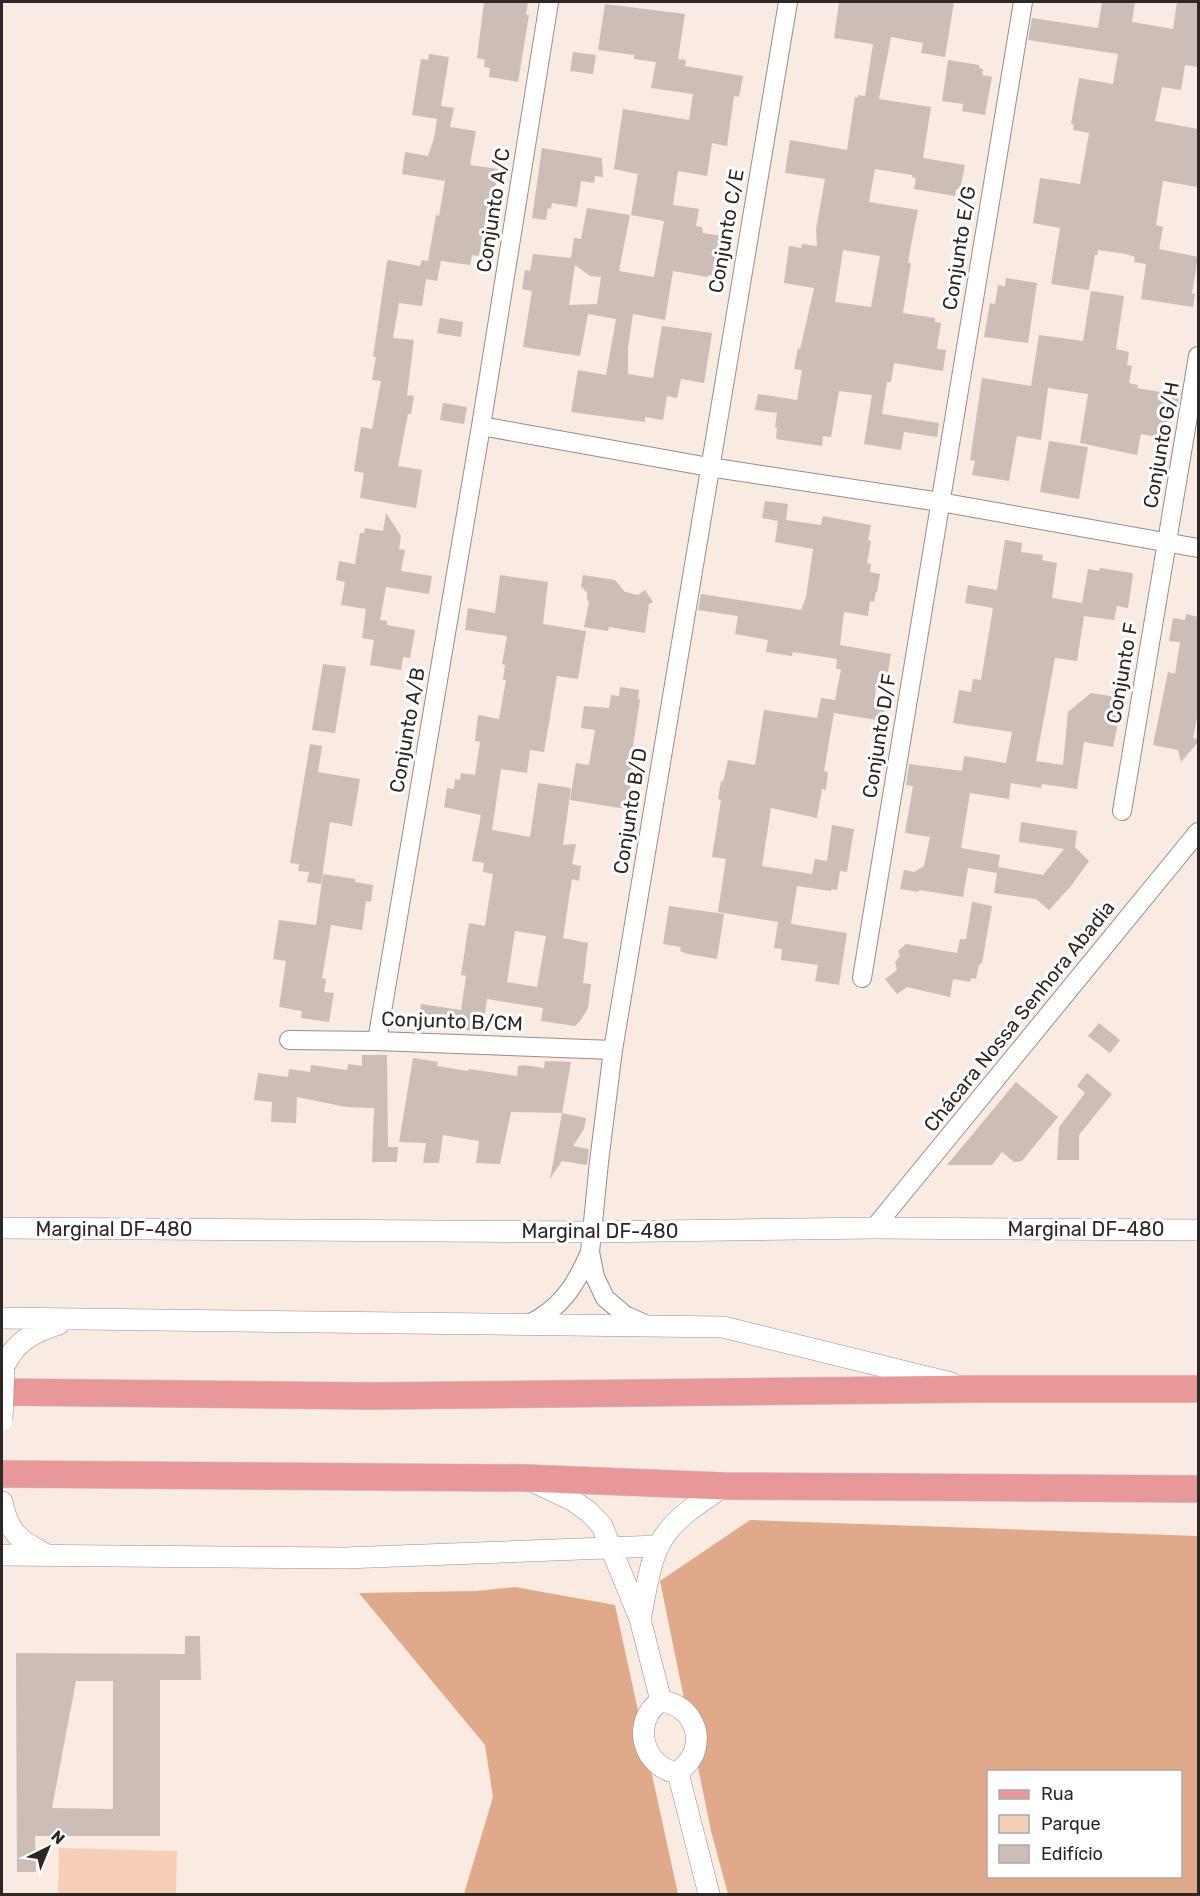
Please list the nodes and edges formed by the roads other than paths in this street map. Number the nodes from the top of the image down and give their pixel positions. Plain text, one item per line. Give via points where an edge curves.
1 (549, 2) edge
2 (788, 2) edge
3 (1023, 2) edge
4 (1198, 356) edge
5 (482, 426) junction
6 (709, 467) junction
7 (940, 502) junction
8 (1167, 542) junction
9 (1198, 548) edge
10 (1122, 811) dead end
11 (1198, 832) edge
12 (861, 978) dead end
13 (289, 1040) dead end
14 (377, 1041) junction
15 (614, 1050) junction
16 (2, 1228) edge
17 (874, 1228) junction
18 (1198, 1230) edge
19 (591, 1242) junction
20 (2, 1318) edge
21 (74, 1320) junction
22 (647, 1325) junction
23 (526, 1326) junction
24 (3, 1380) edge
25 (978, 1389) junction
26 (1198, 1389) edge
27 (2, 1420) edge
28 (2, 1474) edge
29 (525, 1478) junction
30 (724, 1486) junction
31 (1198, 1489) edge
32 (2, 1502) edge
33 (659, 1546) junction
34 (613, 1549) junction
35 (2, 1555) edge
36 (47, 1555) junction
37 (640, 1619) junction
38 (661, 1701) junction
39 (678, 1773) junction
40 (709, 1894) edge

1 - 5 street, Conjunto A/C
2 - 6 street, Conjunto C/E
3 - 7 street, Conjunto E/G
4 - 8 street, Conjunto G/H
5 - 6 street
5 - 14 street, Conjunto A/B
6 - 7 street
6 - 15 street, Conjunto B/D
7 - 8 street
7 - 12 street, Conjunto D/F
8 - 9 street
8 - 10 street, Conjunto F
11 - 17 street, Chácara Nossa Senhora Abadia
13 - 14 street, Conjunto B/CM
14 - 15 street, Conjunto B/CM
15 - 19 street, Conjunto B/D
16 - 19 street, Marginal DF-480
17 - 18 street, Marginal DF-480
17 - 19 street, Marginal DF-480
19 - 22 street via 595,1277 605,1298 625,1315
19 - 23 street via 578,1279 567,1296
20 - 21 street
21 - 23 street
21 - 24 street via 24,1339 8,1356
22 - 23 street
22 - 25 street via 732,1328
24 - 25 main road via 371,1396
24 - 27 street, bridge
25 - 26 main road
28 - 29 main road
29 - 30 main road
29 - 34 street via 589,1512 602,1526
30 - 31 main road
30 - 33 street via 686,1513
32 - 36 street via 5,1518 18,1538
33 - 34 street
33 - 37 street
34 - 36 street via 345,1558
34 - 37 street
35 - 36 street
37 - 38 street
38 - 39 street via 646,1717 643,1738 647,1752 658,1764
38 - 39 street via 674,1703 689,1715 696,1736 695,1750
39 - 40 street

